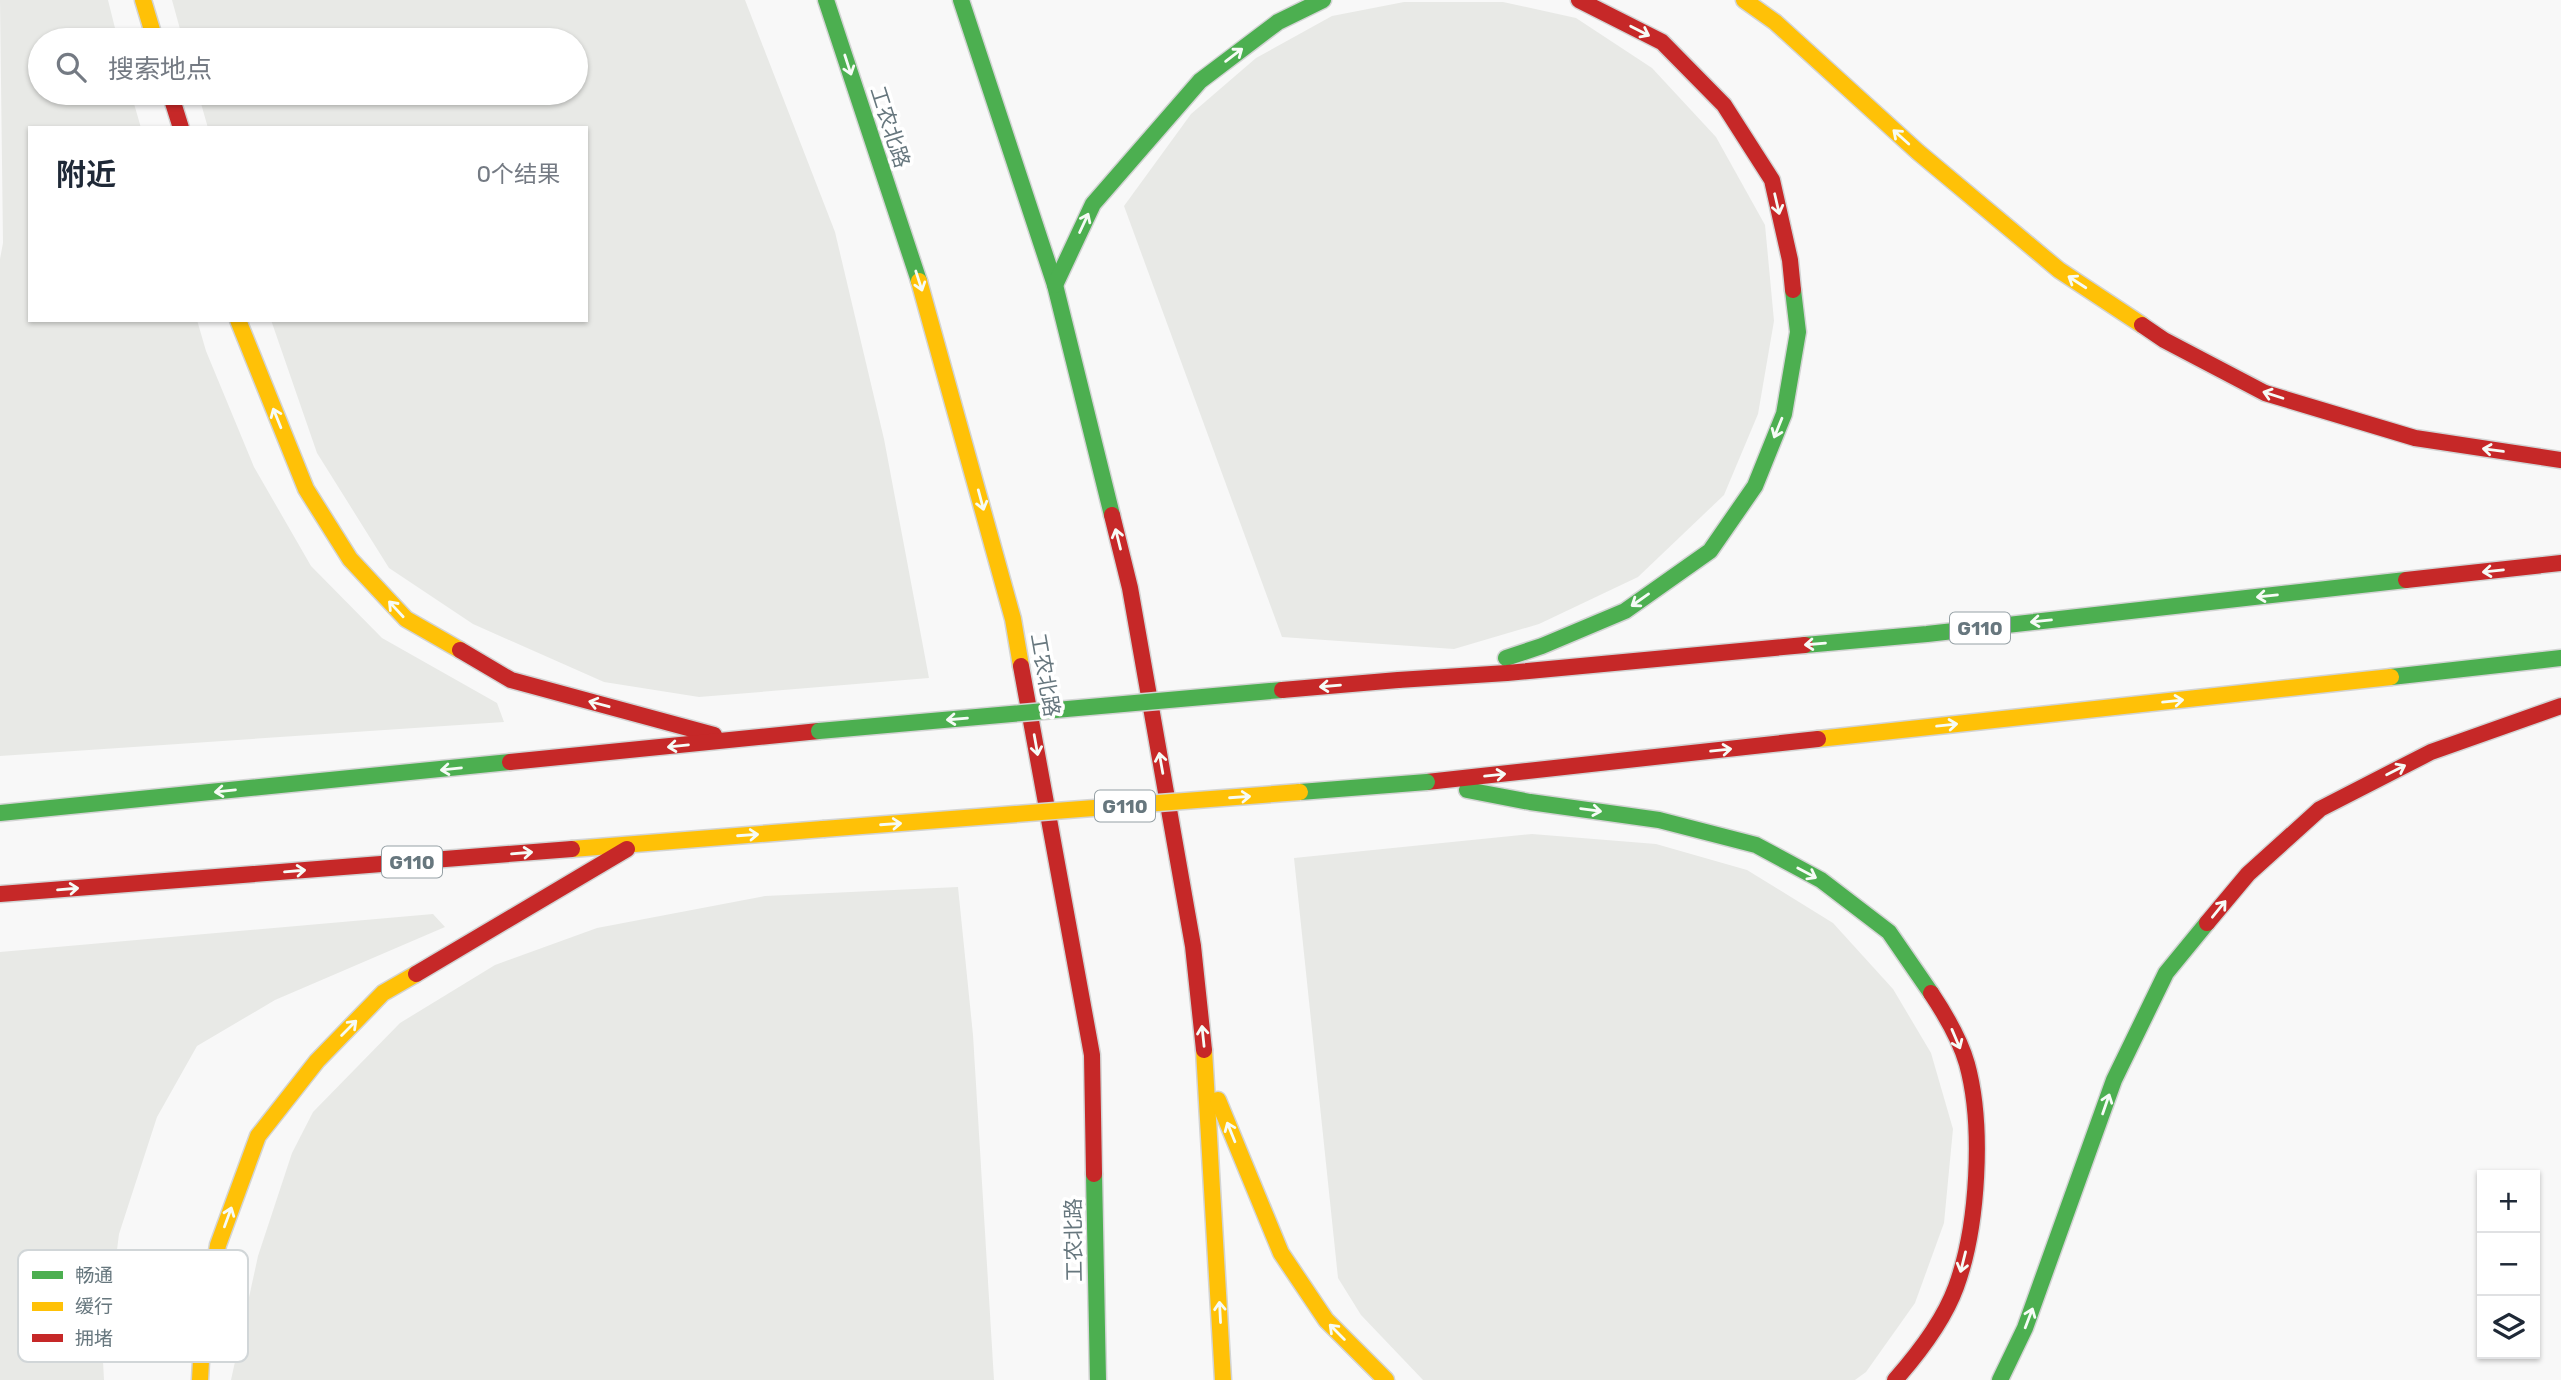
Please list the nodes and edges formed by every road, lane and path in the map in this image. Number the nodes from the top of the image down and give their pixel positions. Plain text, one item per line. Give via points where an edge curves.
1 (144, 0) edge
2 (826, 0) edge
3 (961, 0) edge
4 (1323, 0) edge
5 (1579, 0) edge
6 (1744, 0) edge
7 (152, 28) edge
8 (174, 105) edge
9 (180, 126) edge
10 (1055, 285) junction
11 (239, 322) edge
12 (2561, 460) edge
13 (2561, 564) edge
14 (2561, 658) edge
15 (1447, 677) junction
16 (2561, 706) edge
17 (736, 741) junction
18 (1427, 782) junction
19 (0, 813) edge
20 (635, 844) junction
21 (0, 894) edge
22 (1206, 1072) junction
23 (217, 1250) edge
24 (201, 1362) edge
25 (200, 1380) edge
26 (1098, 1380) edge
27 (1223, 1380) edge
28 (1386, 1380) edge
29 (1895, 1380) edge
30 (2000, 1380) edge

1 - 7 highway
2 -> 26 highway, 工农北路 via 930,315 1013,620 1091,1055
3 - 10 highway
10 -> 4 highway via 1093,204 1200,81 1278,22
5 -> 15 highway via 1662,42 1724,105 1772,180 1790,260 1798,332 1784,414 1755,486 1710,551 1625,611 1542,646
12 -> 6 highway via 2415,438 2265,393 2164,340 2059,270
8 - 9 highway
22 -> 10 highway via 1193,946 1130,588
17 -> 11 highway via 511,680 406,620 350,559 306,489
13 -> 15 highway, G110 via 1927,634
18 -> 14 highway, G110
15 -> 17 highway, G110, bridge
30 -> 16 highway via 2025,1328 2114,1080 2166,973 2248,874 2320,808 2431,752
17 -> 19 highway, G110
20 -> 18 highway, G110, bridge
18 -> 29 highway via 1659,820 1756,845 1821,880 1889,932 1945,1013 1967,1064 1977,1172 1971,1230 1956,1288 1922,1350
21 -> 20 highway, G110
23 -> 20 highway via 258,1136 317,1061 383,993
27 -> 22 highway
28 -> 22 highway via 1325,1320 1281,1253
25 -> 24 highway

